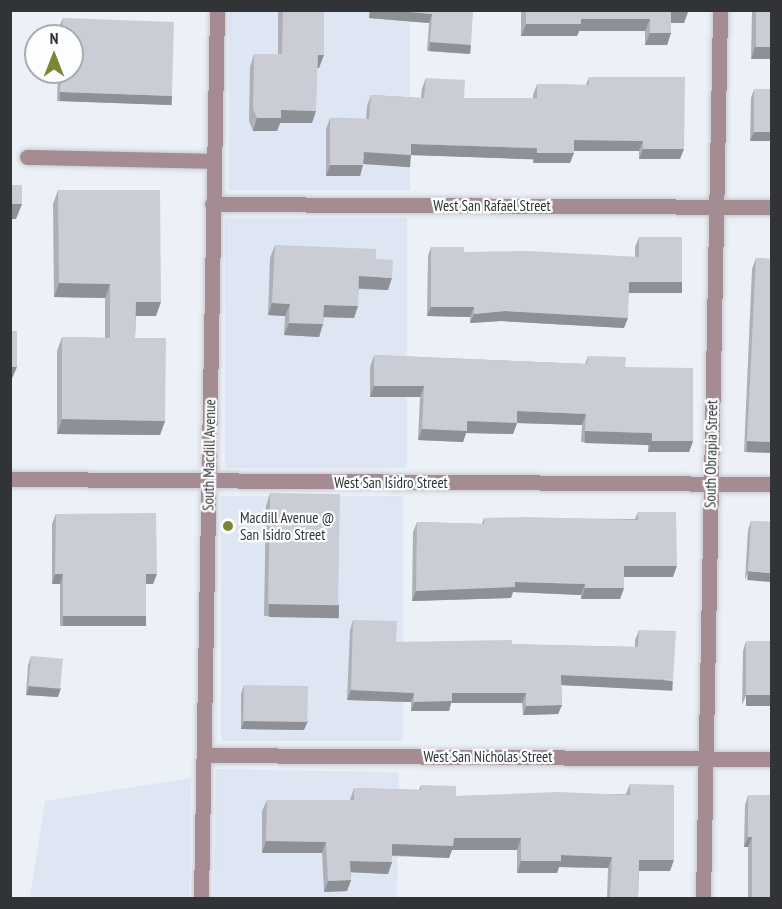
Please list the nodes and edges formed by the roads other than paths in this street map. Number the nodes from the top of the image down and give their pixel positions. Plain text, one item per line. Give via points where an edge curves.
1 (217, 10) edge
2 (720, 10) edge
3 (27, 157) dead end
4 (213, 160) junction
5 (213, 204) junction
6 (716, 207) junction
7 (771, 207) edge
8 (10, 479) edge
9 (209, 482) junction
10 (711, 483) junction
11 (771, 484) edge
12 (204, 755) junction
13 (705, 759) junction
14 (771, 759) edge
15 (201, 898) edge
16 (703, 898) edge

1 - 4 street, South Macdill Avenue
2 - 6 street, South Obrapia Street
3 - 4 street
4 - 5 street, South Macdill Avenue
5 - 6 street, West San Rafael Street
5 - 9 street, South Macdill Avenue
6 - 7 street, West San Rafael Street
6 - 10 street, South Obrapia Street
8 - 9 street, West San Isidro Street
9 - 10 street, West San Isidro Street
9 - 12 street, South Macdill Avenue
10 - 11 street, West San Isidro Street
10 - 13 street, South Obrapia Street
12 - 13 street, West San Nicholas Street
12 - 15 street, South Macdill Avenue
13 - 14 street, West San Nicholas Street
13 - 16 street, South Obrapia Street

